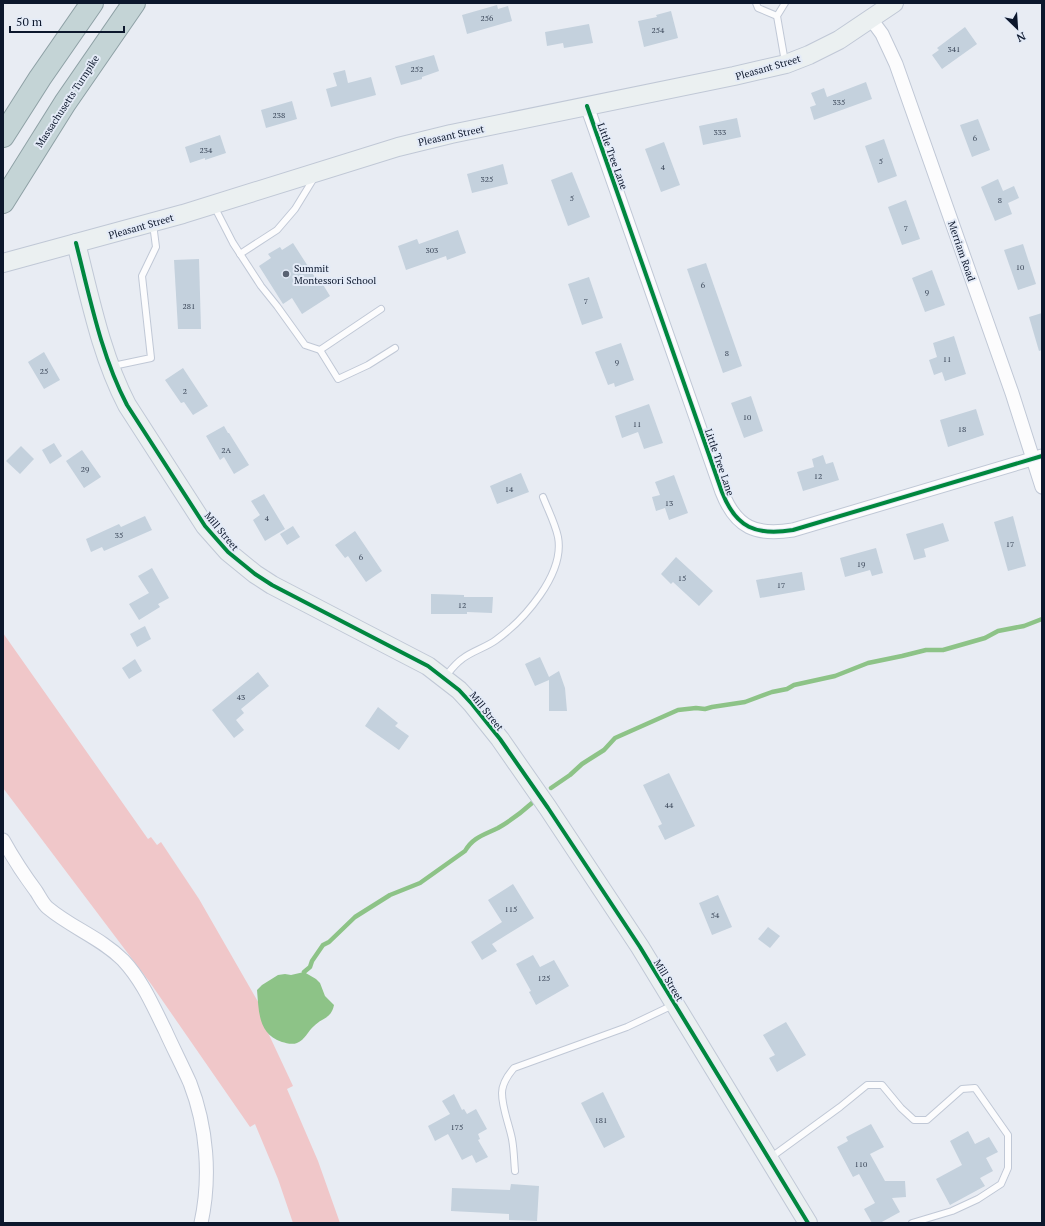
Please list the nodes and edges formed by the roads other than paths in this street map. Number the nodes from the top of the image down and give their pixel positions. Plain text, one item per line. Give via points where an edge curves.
1 (92, 3) edge
2 (134, 3) edge
3 (756, 3) edge
4 (785, 3) edge
5 (894, 3) edge
6 (777, 16) junction
7 (871, 19) junction
8 (786, 64) junction
9 (587, 106) junction
10 (3, 136) edge
11 (317, 172) junction
12 (3, 202) edge
13 (213, 205) junction
14 (153, 222) junction
15 (76, 243) junction
16 (240, 254) junction
17 (3, 263) edge
18 (381, 309) dead end
19 (395, 348) dead end
20 (320, 350) junction
21 (110, 367) junction
22 (1038, 458) edge
23 (1042, 488) edge
24 (543, 497) dead end
25 (444, 677) junction
26 (3, 840) edge
27 (674, 1004) junction
28 (769, 1158) junction
29 (515, 1171) dead end
30 (201, 1223) edge
31 (808, 1223) edge
32 (912, 1223) edge

1 - 10 highway
2 - 12 highway, Massachusetts Turnpike
3 - 6 lane via 758,8
4 - 6 lane
5 - 7 street, Pleasant Street
6 - 8 lane
7 - 8 street, Pleasant Street via 828,45
7 - 22 street, Merriam Road via 882,34 896,64 1012,393
8 - 9 street, Pleasant Street
9 - 11 street, Pleasant Street via 424,140
9 - 22 street, Little Tree Lane via 722,492 734,516 754,529 779,533
11 - 13 street, Pleasant Street
11 - 16 lane via 295,209 277,230
13 - 14 street, Pleasant Street
13 - 16 lane
14 - 15 street, Pleasant Street
14 - 21 lane via 156,247 142,276 151,358
15 - 17 street, Pleasant Street
15 - 21 street, Mill Street
16 - 20 lane via 305,345
18 - 20 lane
19 - 20 lane via 368,365 338,379
21 - 25 street, Mill Street via 128,405 205,526 228,552 272,585 428,666
22 - 23 street, Merriam Road
24 - 25 lane via 555,526 559,547 553,572 545,587 524,616 509,630 484,648 461,659
25 - 27 street, Mill Street via 485,719 535,788 640,947
26 - 30 street via 47,907 106,945 123,961 149,997 190,1082 203,1127 206,1168
27 - 28 street, Mill Street
27 - 29 lane via 628,1027 514,1068 502,1092
28 - 31 street, Mill Street
28 - 32 lane via 867,1085 882,1085 914,1120 927,1120 962,1089 975,1088 1008,1135 1008,1168 1001,1184 952,1212

